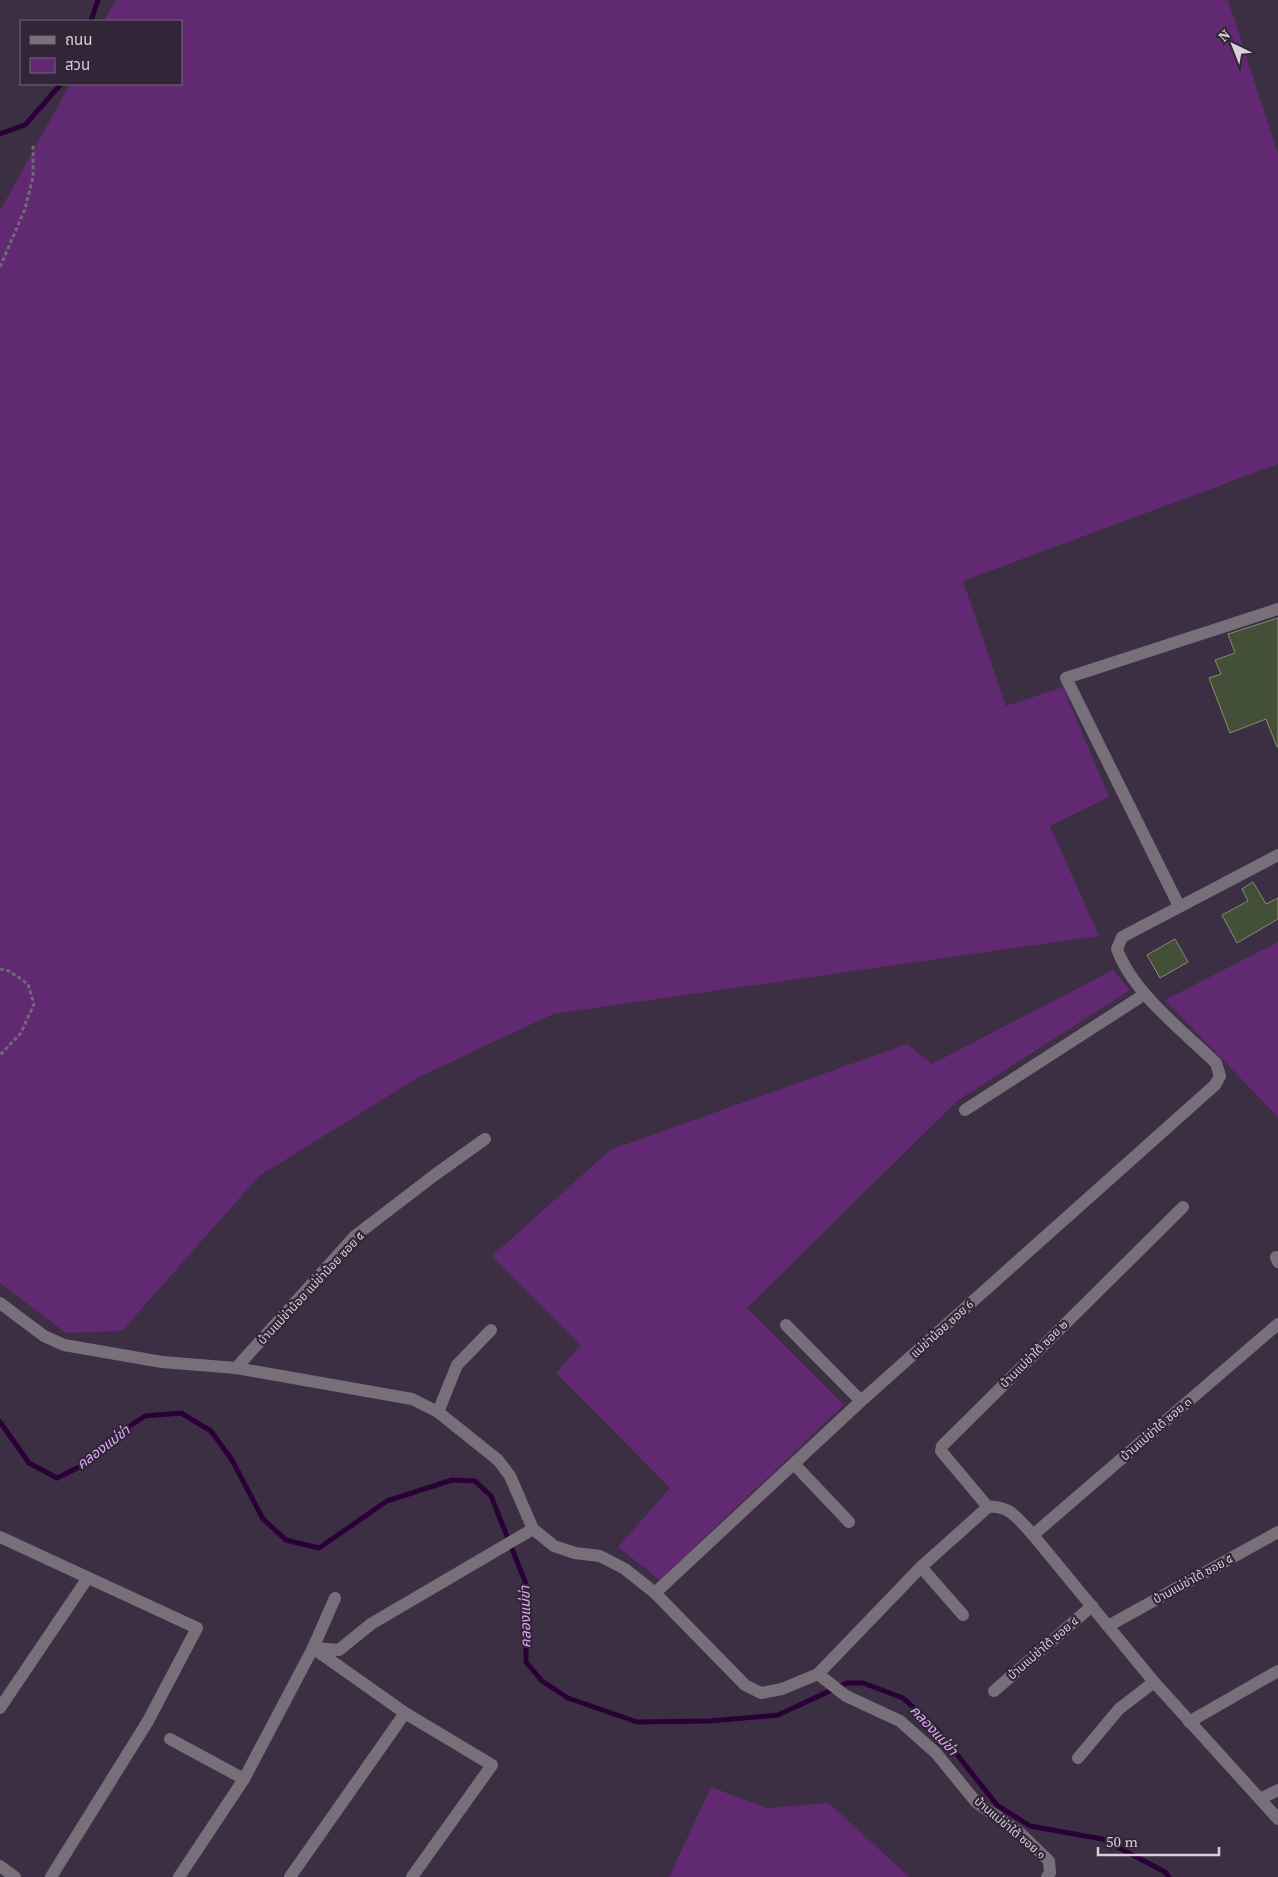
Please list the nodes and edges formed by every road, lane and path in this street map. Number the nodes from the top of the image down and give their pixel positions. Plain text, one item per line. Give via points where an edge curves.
1 (33, 145) dead end
2 (0, 267) edge
3 (1278, 609) edge
4 (1278, 855) edge
5 (1179, 906) junction
6 (0, 970) edge
7 (1145, 994) junction
8 (0, 1055) edge
9 (965, 1110) dead end
10 (485, 1139) dead end
11 (1183, 1207) dead end
12 (0, 1303) edge
13 (1278, 1324) edge
14 (786, 1325) dead end
15 (491, 1330) dead end
16 (236, 1368) junction
17 (861, 1401) junction
18 (438, 1412) junction
19 (794, 1464) junction
20 (988, 1507) junction
21 (850, 1522) dead end
22 (533, 1529) junction
23 (1278, 1532) edge
24 (1033, 1535) junction
25 (0, 1537) edge
26 (920, 1567) junction
27 (87, 1579) junction
28 (655, 1593) junction
29 (335, 1598) dead end
30 (1092, 1606) junction
31 (963, 1615) dead end
32 (1108, 1626) junction
33 (313, 1648) junction
34 (1278, 1670) edge
35 (823, 1678) junction
36 (1154, 1682) junction
37 (994, 1691) dead end
38 (0, 1708) edge
39 (406, 1713) junction
40 (1189, 1722) junction
41 (170, 1739) dead end
42 (1078, 1758) dead end
43 (244, 1779) junction
44 (1278, 1790) edge
45 (1260, 1800) junction
46 (1278, 1819) edge
47 (0, 1866) edge
48 (15, 1877) edge
49 (51, 1877) edge
50 (179, 1877) edge
51 (290, 1877) edge
52 (412, 1877) edge
53 (1047, 1877) edge

1 - 2 path via 33,177 25,209
3 - 5 street via 1066,678
4 - 5 street
5 - 7 street via 1122,937 1116,949 1123,967
6 - 8 path via 9,971 28,984 34,1004 21,1033
7 - 9 street
7 - 17 street, แม่ข่าน้อย ซอย 6 via 1216,1063 1219,1080 1200,1101
10 - 16 street, บ้านแม่ข่าน้อย แม่ข่าน้อย ซอย ๕ via 356,1236
11 - 20 street, บ้านแม่ข่าใต้ ซอย ๒ via 942,1446 941,1451
12 - 16 street via 44,1336 64,1345 162,1362
13 - 24 street, บ้านแม่ข่าใต้ ซอย ๓
14 - 17 street
15 - 18 street via 457,1364
16 - 18 street via 412,1398
17 - 19 street, แม่ข่าน้อย ซอย 6
18 - 22 street via 498,1460 510,1476
19 - 21 street
19 - 28 street, แม่ข่าน้อย ซอย 6
20 - 24 street via 1010,1510
20 - 26 street
22 - 28 street via 554,1546 600,1556 625,1569
22 - 33 street via 371,1624 339,1650
23 - 32 street, บ้านแม่ข่าใต้ ซอย ๕
24 - 30 street
25 - 27 street
26 - 31 street
26 - 35 street
27 - 38 street
27 - 49 street via 197,1628 148,1721
28 - 35 street via 745,1685 761,1693
29 - 33 street
30 - 32 street
30 - 37 street, บ้านแม่ข่าใต้ ซอย ๔
32 - 36 street
33 - 39 street
33 - 43 street
34 - 40 street
35 - 53 street, บ้านแม่ข่าใต้ ซอย ๑ via 846,1696 900,1720 936,1753 976,1802 1019,1832 1049,1861 1050,1874
36 - 40 street
36 - 42 street via 1119,1710
39 - 51 street
39 - 52 street via 492,1765
40 - 45 street
41 - 43 street
43 - 50 street
44 - 45 street
45 - 46 street
47 - 48 street

